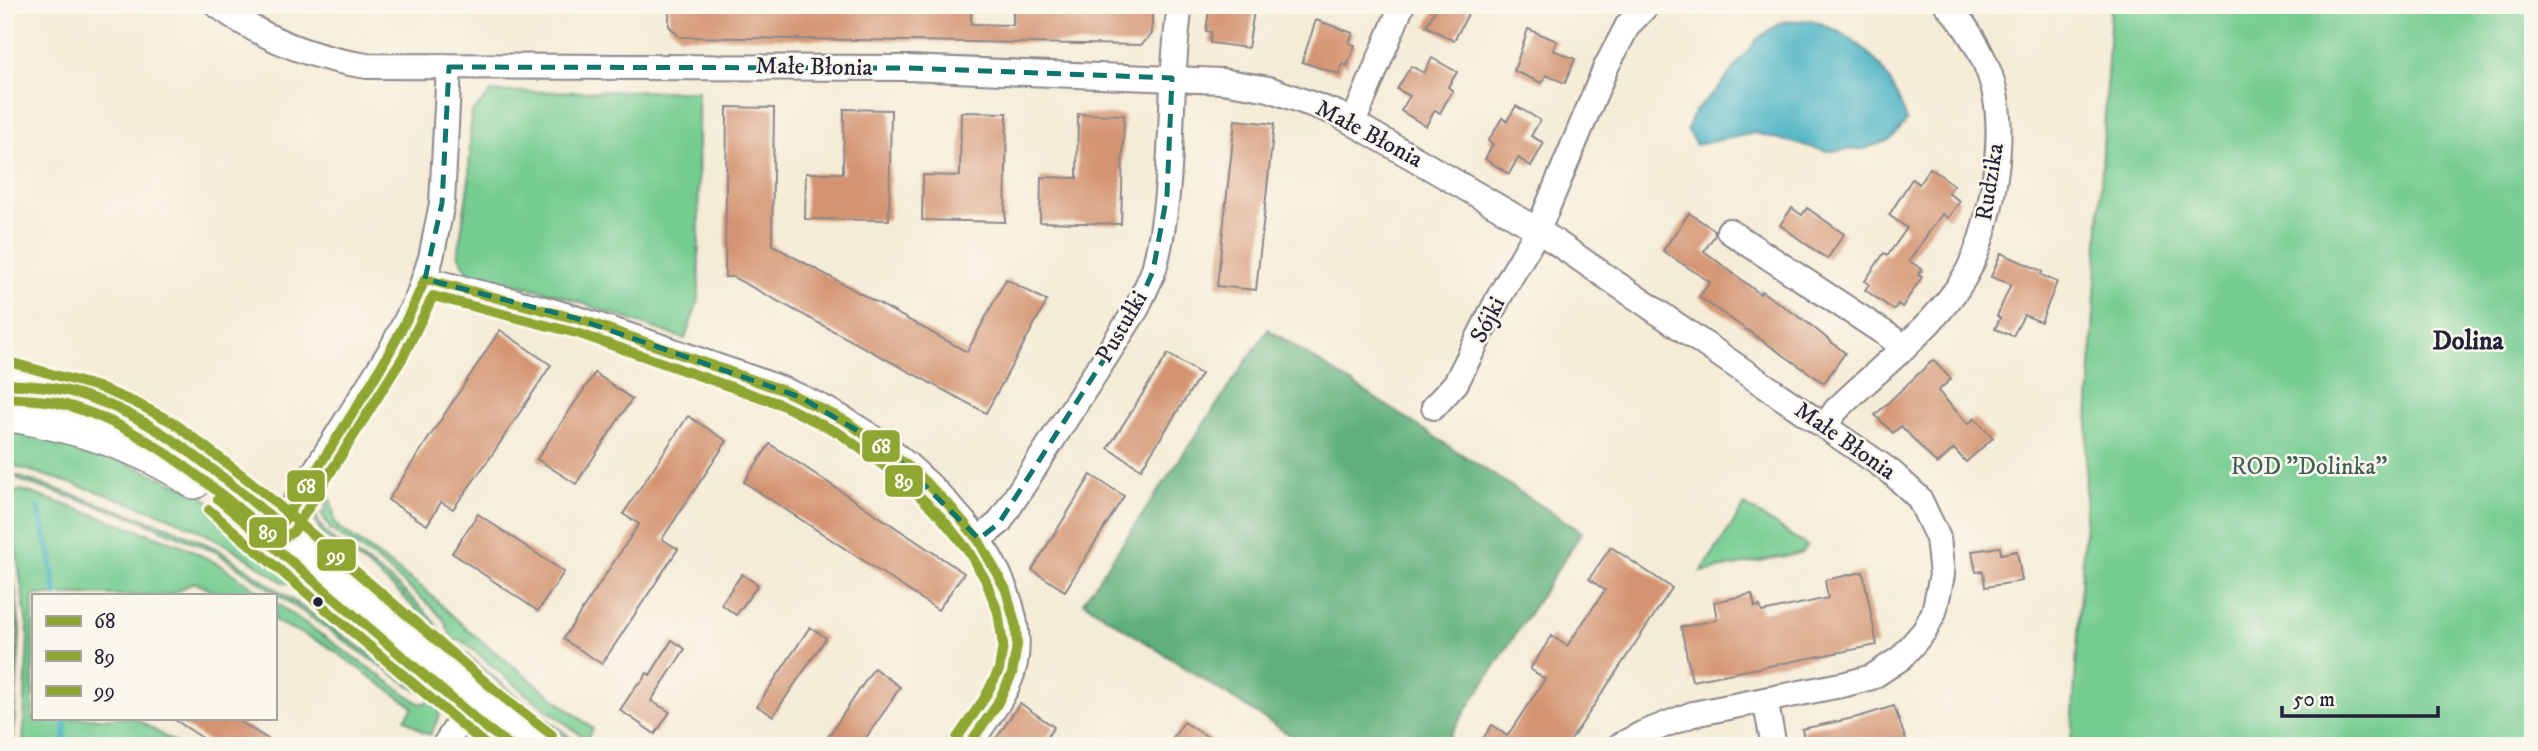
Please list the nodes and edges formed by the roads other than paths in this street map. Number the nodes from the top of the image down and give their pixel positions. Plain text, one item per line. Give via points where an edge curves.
1 (217, 5) edge
2 (1180, 5) edge
3 (1402, 5) edge
4 (1647, 5) edge
5 (1949, 6) edge
6 (449, 66) junction
7 (1172, 78) junction
8 (1354, 121) junction
9 (1538, 230) junction
10 (1729, 231) dead end
11 (425, 279) junction
12 (1903, 346) junction
13 (5, 375) edge
14 (5, 384) edge
15 (56, 405) junction
16 (1434, 407) dead end
17 (5, 413) edge
18 (1825, 426) junction
19 (5, 429) edge
20 (275, 533) junction
21 (979, 539) junction
22 (1765, 700) junction
23 (472, 702) junction
24 (444, 746) edge
25 (511, 746) edge
26 (543, 746) edge
27 (968, 746) edge
28 (1619, 746) edge
29 (1774, 746) edge

1 - 6 street, Małe Błonia via 260,34 318,57 368,66
2 - 7 street, Pustułki
3 - 8 street
4 - 9 street via 1628,25 1606,67
5 - 12 street, Rudzika via 1979,51 1996,98 1992,193 1959,286 1938,314
6 - 7 street, Małe Błonia via 908,68
6 - 11 street via 442,203
7 - 8 street, Małe Błonia via 1269,89
7 - 21 street, Pustułki via 1167,195 1153,271 1137,308 999,523
8 - 9 street, Małe Błonia
9 - 16 street, Sójki via 1456,383
9 - 18 street, Małe Błonia
10 - 12 street
11 - 20 street via 391,351
11 - 21 street via 575,318 800,397 887,447
12 - 18 street, Rudzika
13 - 15 street
14 - 15 street
15 - 17 street
15 - 19 street via 29,422
15 - 20 street via 113,408 166,435 207,465
18 - 22 street, Małe Błonia via 1891,472 1919,498 1938,538 1940,595 1925,630 1889,667 1846,684
20 - 23 street
21 - 27 street via 1005,587 1016,655 1007,684
22 - 28 street, Małe Błonia via 1679,718
22 - 29 street
23 - 24 street
23 - 25 street
23 - 26 street

